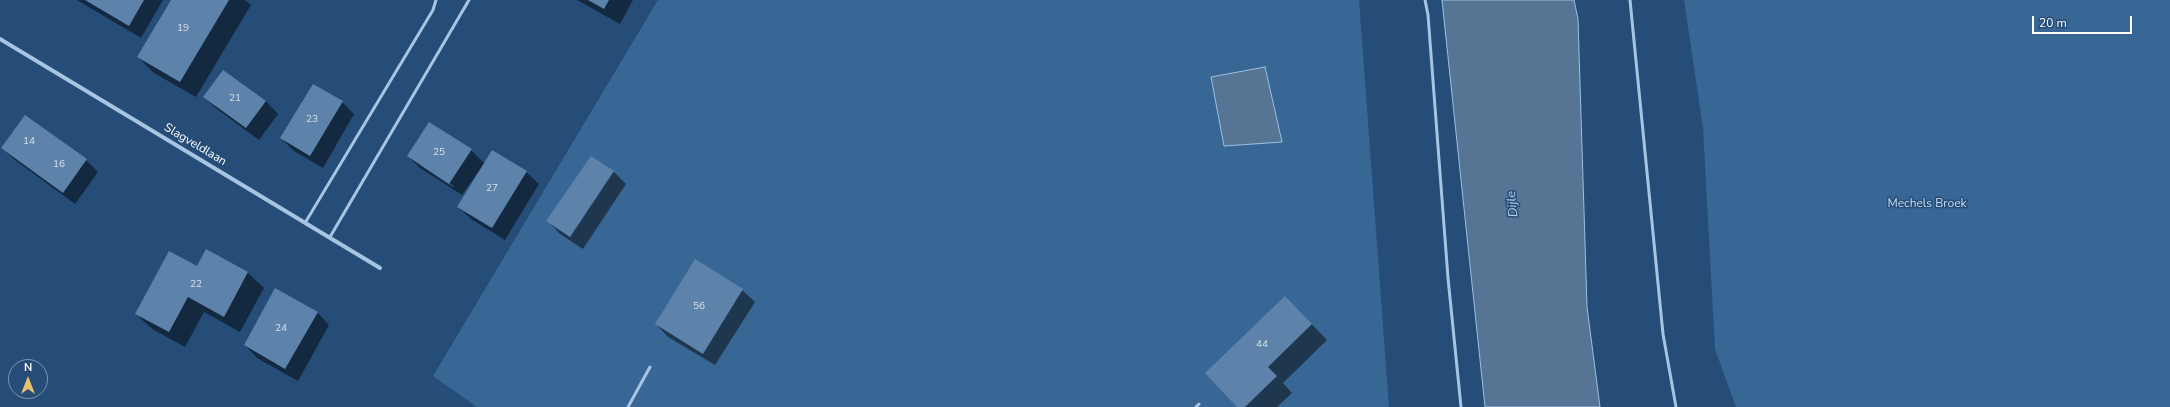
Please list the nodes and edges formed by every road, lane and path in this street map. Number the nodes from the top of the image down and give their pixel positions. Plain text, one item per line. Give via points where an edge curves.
1 (436, 0) edge
2 (470, 0) edge
3 (1425, 0) edge
4 (1630, 0) edge
5 (0, 39) edge
6 (305, 222) junction
7 (330, 238) junction
8 (380, 268) dead end
9 (650, 366) dead end
10 (628, 407) edge
11 (1461, 407) edge
12 (1676, 407) edge

1 - 6 lane
2 - 7 lane
3 - 11 lane
4 - 12 lane via 1663,334
5 - 6 street, Slagveldlaan
6 - 7 street, Slagveldlaan
7 - 8 street, Slagveldlaan
9 - 10 lane

